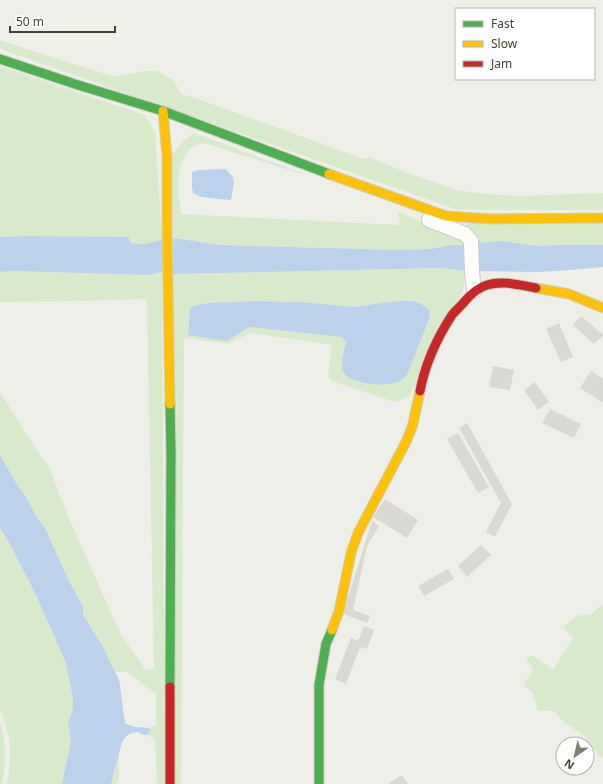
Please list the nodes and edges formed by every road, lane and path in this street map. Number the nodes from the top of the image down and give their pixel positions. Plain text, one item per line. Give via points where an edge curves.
1 (0, 59) edge
2 (163, 112) junction
3 (398, 200) junction
4 (603, 218) edge
5 (474, 290) junction
6 (603, 308) edge
7 (170, 784) edge
8 (319, 784) edge

1 - 2 street
2 - 3 street
2 - 7 street via 167,156 171,453
3 - 4 street via 446,216 492,219
3 - 5 street via 416,214 465,234 471,241
5 - 6 street via 498,283 521,285 569,294
5 - 8 street via 453,314 431,355 407,440 358,533 351,553 339,611 326,644 319,684

